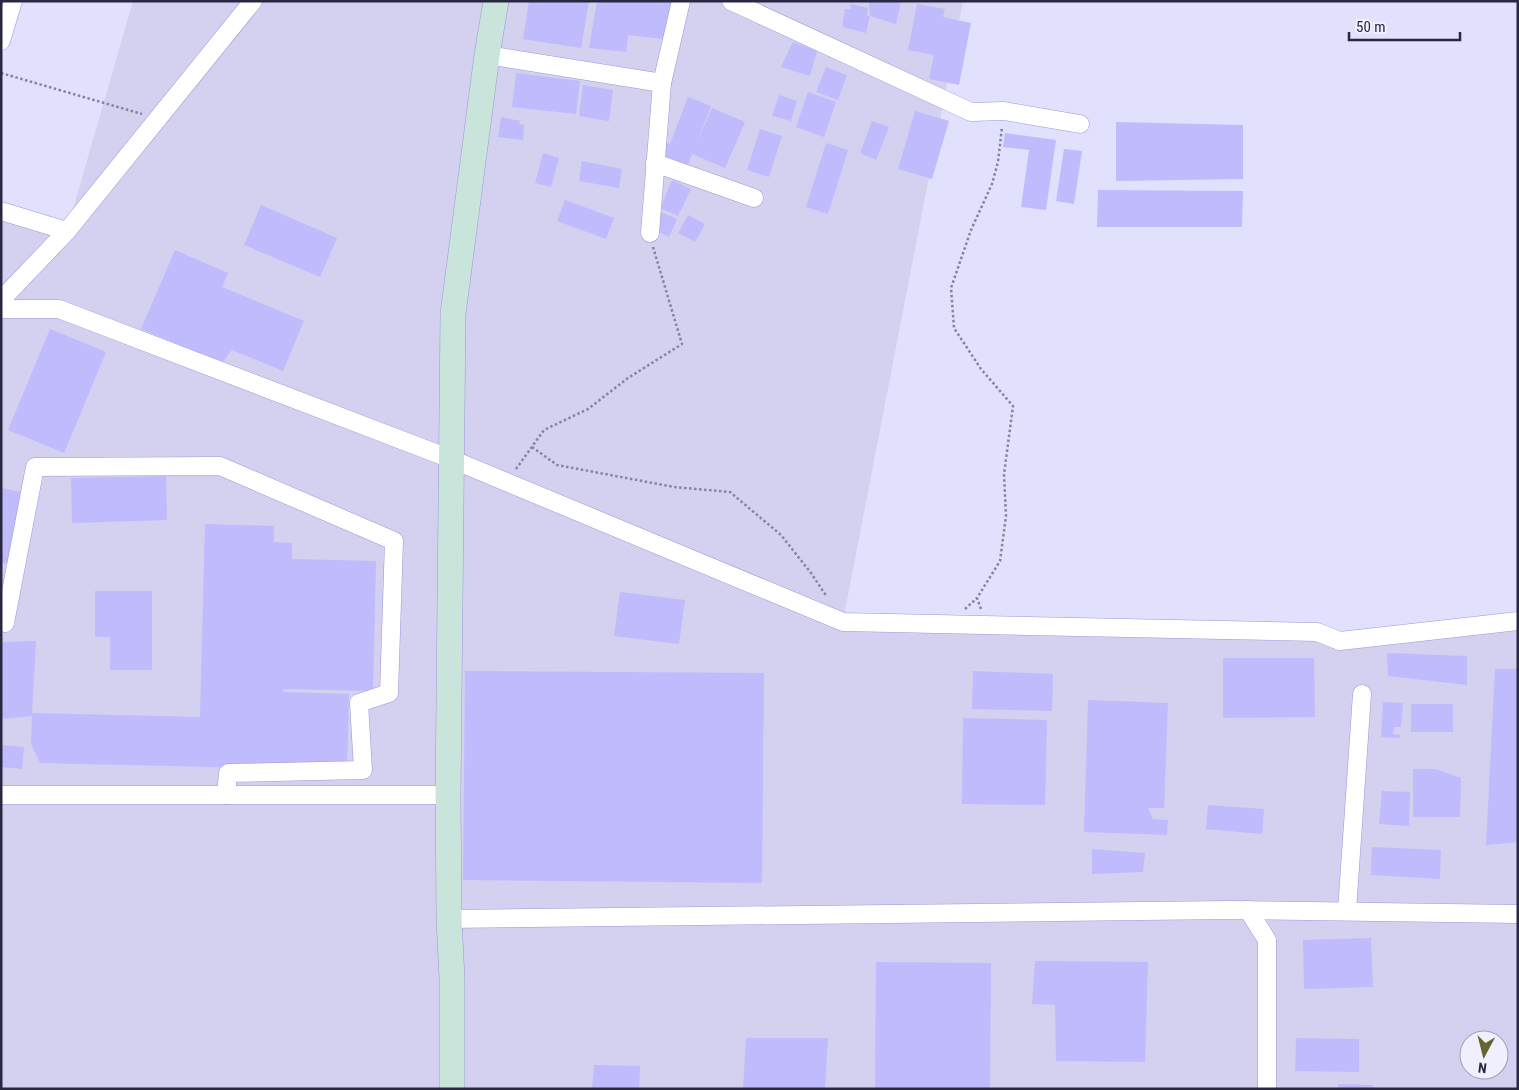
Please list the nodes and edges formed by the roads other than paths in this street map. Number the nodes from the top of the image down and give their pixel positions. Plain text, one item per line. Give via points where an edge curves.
1 (13, 1) edge
2 (252, 1) edge
3 (496, 1) edge
4 (681, 1) edge
5 (731, 1) edge
6 (1, 41) edge
7 (487, 55) junction
8 (662, 83) junction
9 (1080, 124) dead end
10 (655, 163) junction
11 (754, 198) dead end
12 (1, 210) edge
13 (67, 231) junction
14 (650, 233) road end
15 (1, 300) edge
16 (1, 309) edge
17 (451, 459) junction
18 (1518, 621) edge
19 (5, 624) dead end
20 (1362, 694) dead end
21 (1, 795) edge
22 (226, 795) junction
23 (448, 795) junction
24 (1248, 910) junction
25 (1347, 911) junction
26 (1518, 914) edge
27 (449, 919) junction
28 (452, 1089) edge
29 (1267, 1089) edge

1 - 6 street
2 - 13 street
3 - 7 main road
4 - 8 street
5 - 9 street via 971,112 1004,111
7 - 8 street
7 - 17 main road via 454,314
8 - 10 street
10 - 11 street
10 - 14 street
12 - 13 street
13 - 15 street
16 - 17 street via 59,309
17 - 18 street via 843,622 1317,632 1340,641
17 - 23 main road
19 - 22 street via 35,468 220,466 394,541 389,693 359,703 362,770 228,773
20 - 25 street
21 - 22 street
22 - 23 street
23 - 27 main road
24 - 25 street
24 - 27 street
24 - 29 street via 1267,940
25 - 26 street
27 - 28 main road

